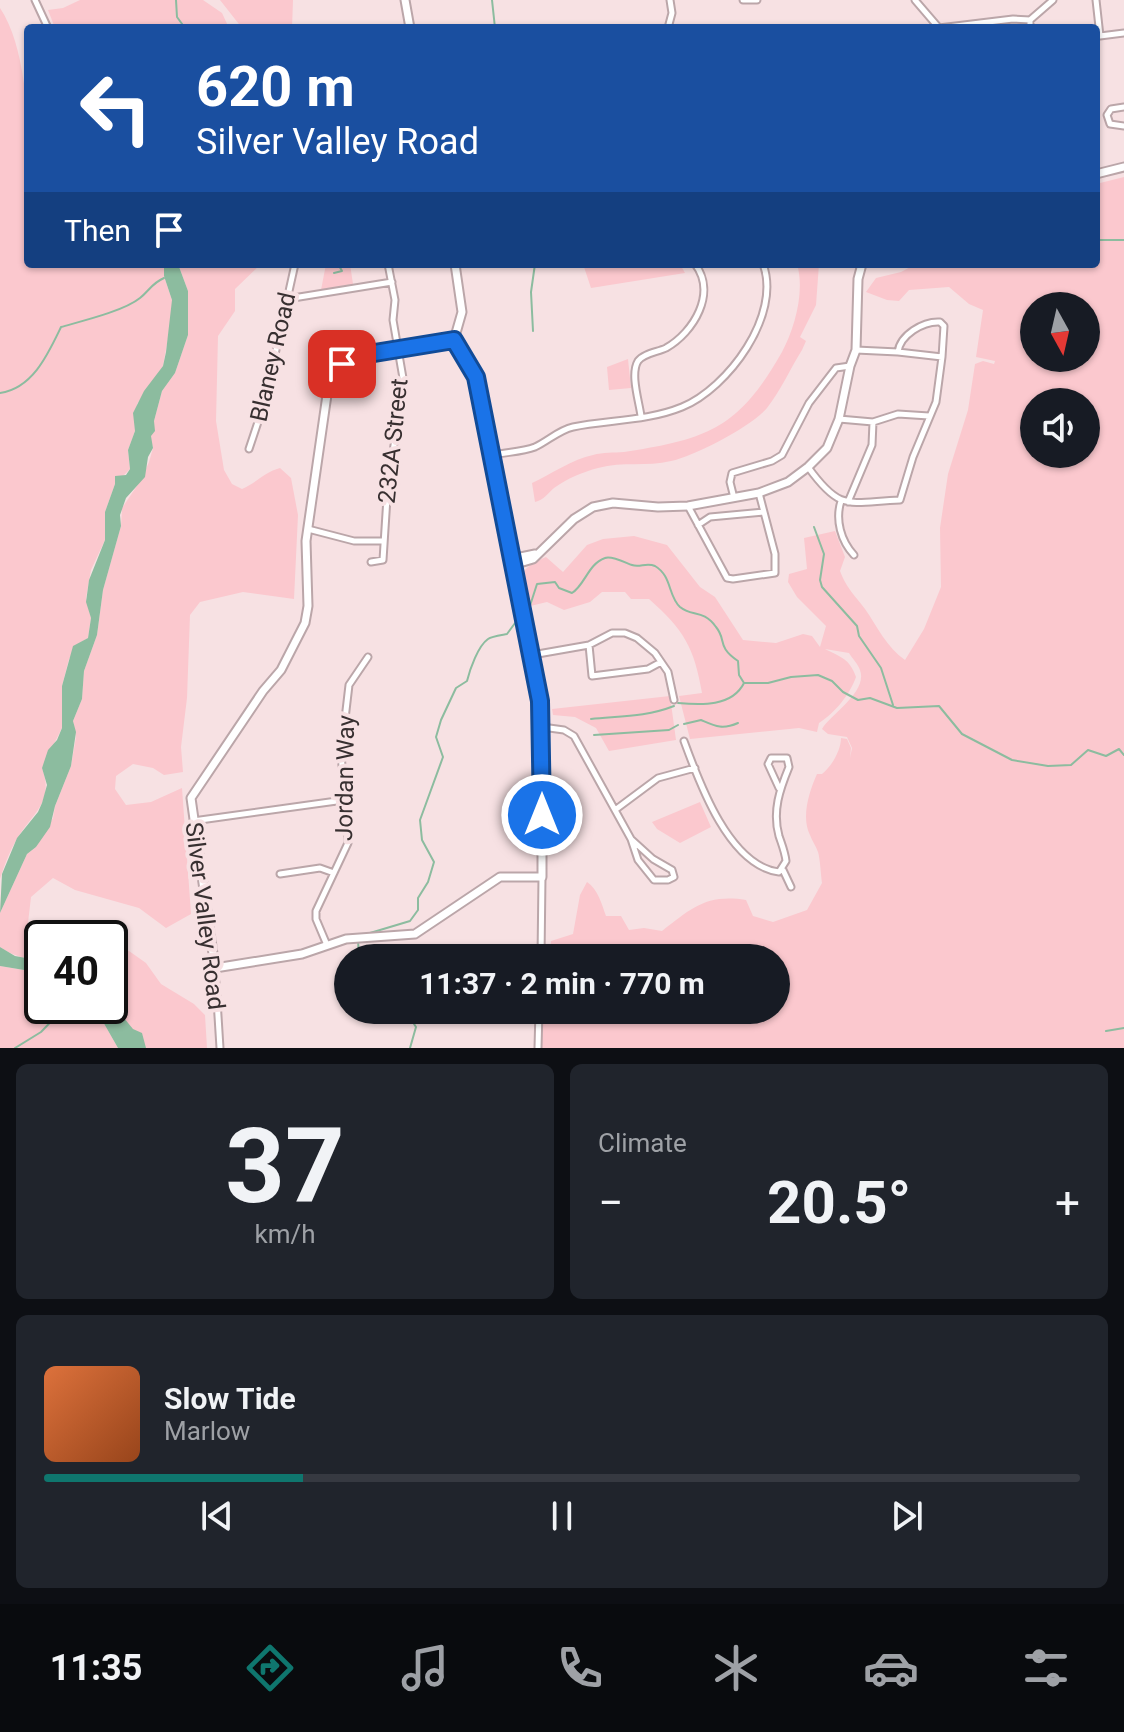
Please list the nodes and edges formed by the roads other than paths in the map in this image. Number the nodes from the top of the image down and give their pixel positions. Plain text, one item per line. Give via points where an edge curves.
1 (35, 0) edge
2 (405, 0) edge
3 (670, 0) edge
4 (743, 0) edge
5 (757, 0) edge
6 (915, 0) edge
7 (1053, 0) edge
8 (1096, 0) edge
9 (1030, 20) junction
10 (46, 24) edge
11 (409, 24) edge
12 (669, 24) edge
13 (936, 24) edge
14 (980, 24) edge
15 (1030, 24) edge
16 (1099, 24) edge
17 (1124, 33) edge
18 (1100, 36) edge
19 (1124, 107) edge
20 (1124, 126) edge
21 (1124, 167) edge
22 (1100, 173) edge
23 (294, 268) edge
24 (389, 268) edge
25 (456, 268) edge
26 (697, 268) edge
27 (764, 268) edge
28 (861, 268) edge
29 (392, 282) junction
30 (287, 299) junction
31 (454, 340) junction
32 (398, 348) junction
33 (856, 350) junction
34 (898, 352) junction
35 (942, 357) junction
36 (850, 366) junction
37 (641, 416) junction
38 (929, 416) junction
39 (839, 419) junction
40 (873, 422) junction
41 (249, 449) dead end
42 (492, 455) junction
43 (808, 467) junction
44 (759, 493) junction
45 (734, 498) junction
46 (844, 502) junction
47 (688, 506) junction
48 (764, 512) junction
49 (698, 525) junction
50 (308, 529) junction
51 (383, 541) junction
52 (854, 555) dead end
53 (371, 562) dead end
54 (512, 562) junction
55 (589, 645) junction
56 (532, 655) junction
57 (368, 657) dead end
58 (661, 662) junction
59 (674, 700) dead end
60 (542, 727) junction
61 (684, 741) dead end
62 (695, 768) junction
63 (779, 788) junction
64 (344, 800) junction
65 (615, 810) junction
66 (193, 821) junction
67 (631, 839) junction
68 (783, 870) junction
69 (334, 873) junction
70 (280, 874) dead end
71 (542, 877) junction
72 (791, 887) dead end
73 (541, 944) edge
74 (327, 945) junction
75 (215, 968) junction
76 (539, 1024) edge
77 (220, 1048) edge
78 (538, 1048) edge

1 - 10 street
2 - 11 street
3 - 12 street
4 - 5 street
6 - 13 street
7 - 9 street
8 - 16 street
9 - 14 street
9 - 15 street
17 - 18 street
19 - 20 street via 1107,115 1110,124
21 - 22 street
23 - 30 street, Blaney Road
24 - 29 street, 232A Street
25 - 31 street via 462,304
26 - 37 street via 704,284 700,310 676,340 637,362
27 - 37 street via 764,314 742,354 700,398 666,413
28 - 33 street
29 - 30 street
29 - 32 street, 232A Street
30 - 41 street, Blaney Road
31 - 32 street, Silver Valley Road
31 - 42 street via 476,377
32 - 50 street, Silver Valley Road via 356,356 329,381
32 - 51 street, 232A Street via 404,384
33 - 34 street
33 - 36 street
34 - 35 street
34 - 35 street via 902,338 937,321 945,329
35 - 38 street
36 - 39 street
36 - 45 street via 836,368 818,391 782,455 732,473
37 - 42 street via 569,428 532,448
38 - 40 street via 898,414
38 - 46 street via 900,500
39 - 40 street
39 - 43 street via 827,448
40 - 46 street via 872,445
42 - 54 street
43 - 44 street
43 - 46 street via 826,492
44 - 45 street
44 - 48 street
45 - 47 street
46 - 52 street via 838,517 846,547
47 - 49 street
47 - 54 street via 593,507 533,559
48 - 49 street via 710,517
48 - 49 street via 775,573 727,578
50 - 51 street via 354,541
50 - 66 street, Silver Valley Road via 305,623 281,670 194,791
51 - 53 street, 232A Street via 383,560
54 - 56 street
55 - 56 street
55 - 58 street via 612,633 625,633
55 - 58 street via 592,676 648,669
56 - 60 street
57 - 64 street, Jordan Way via 348,690 341,759
58 - 59 street
60 - 65 street via 574,736
60 - 71 street
61 - 62 street
62 - 65 street via 658,778
62 - 68 street via 728,836 764,869
63 - 63 street via 768,764 771,758 787,758 789,767
63 - 68 street
64 - 66 street
64 - 69 street, Jordan Way via 348,843
65 - 67 street
66 - 75 street, Silver Valley Road
67 - 67 street via 672,870 674,877 652,879
68 - 72 street
69 - 70 street via 320,868
69 - 74 street, Jordan Way via 316,911
71 - 73 street
71 - 74 street via 500,877 415,934
74 - 75 street
75 - 77 street, Silver Valley Road
76 - 78 street

